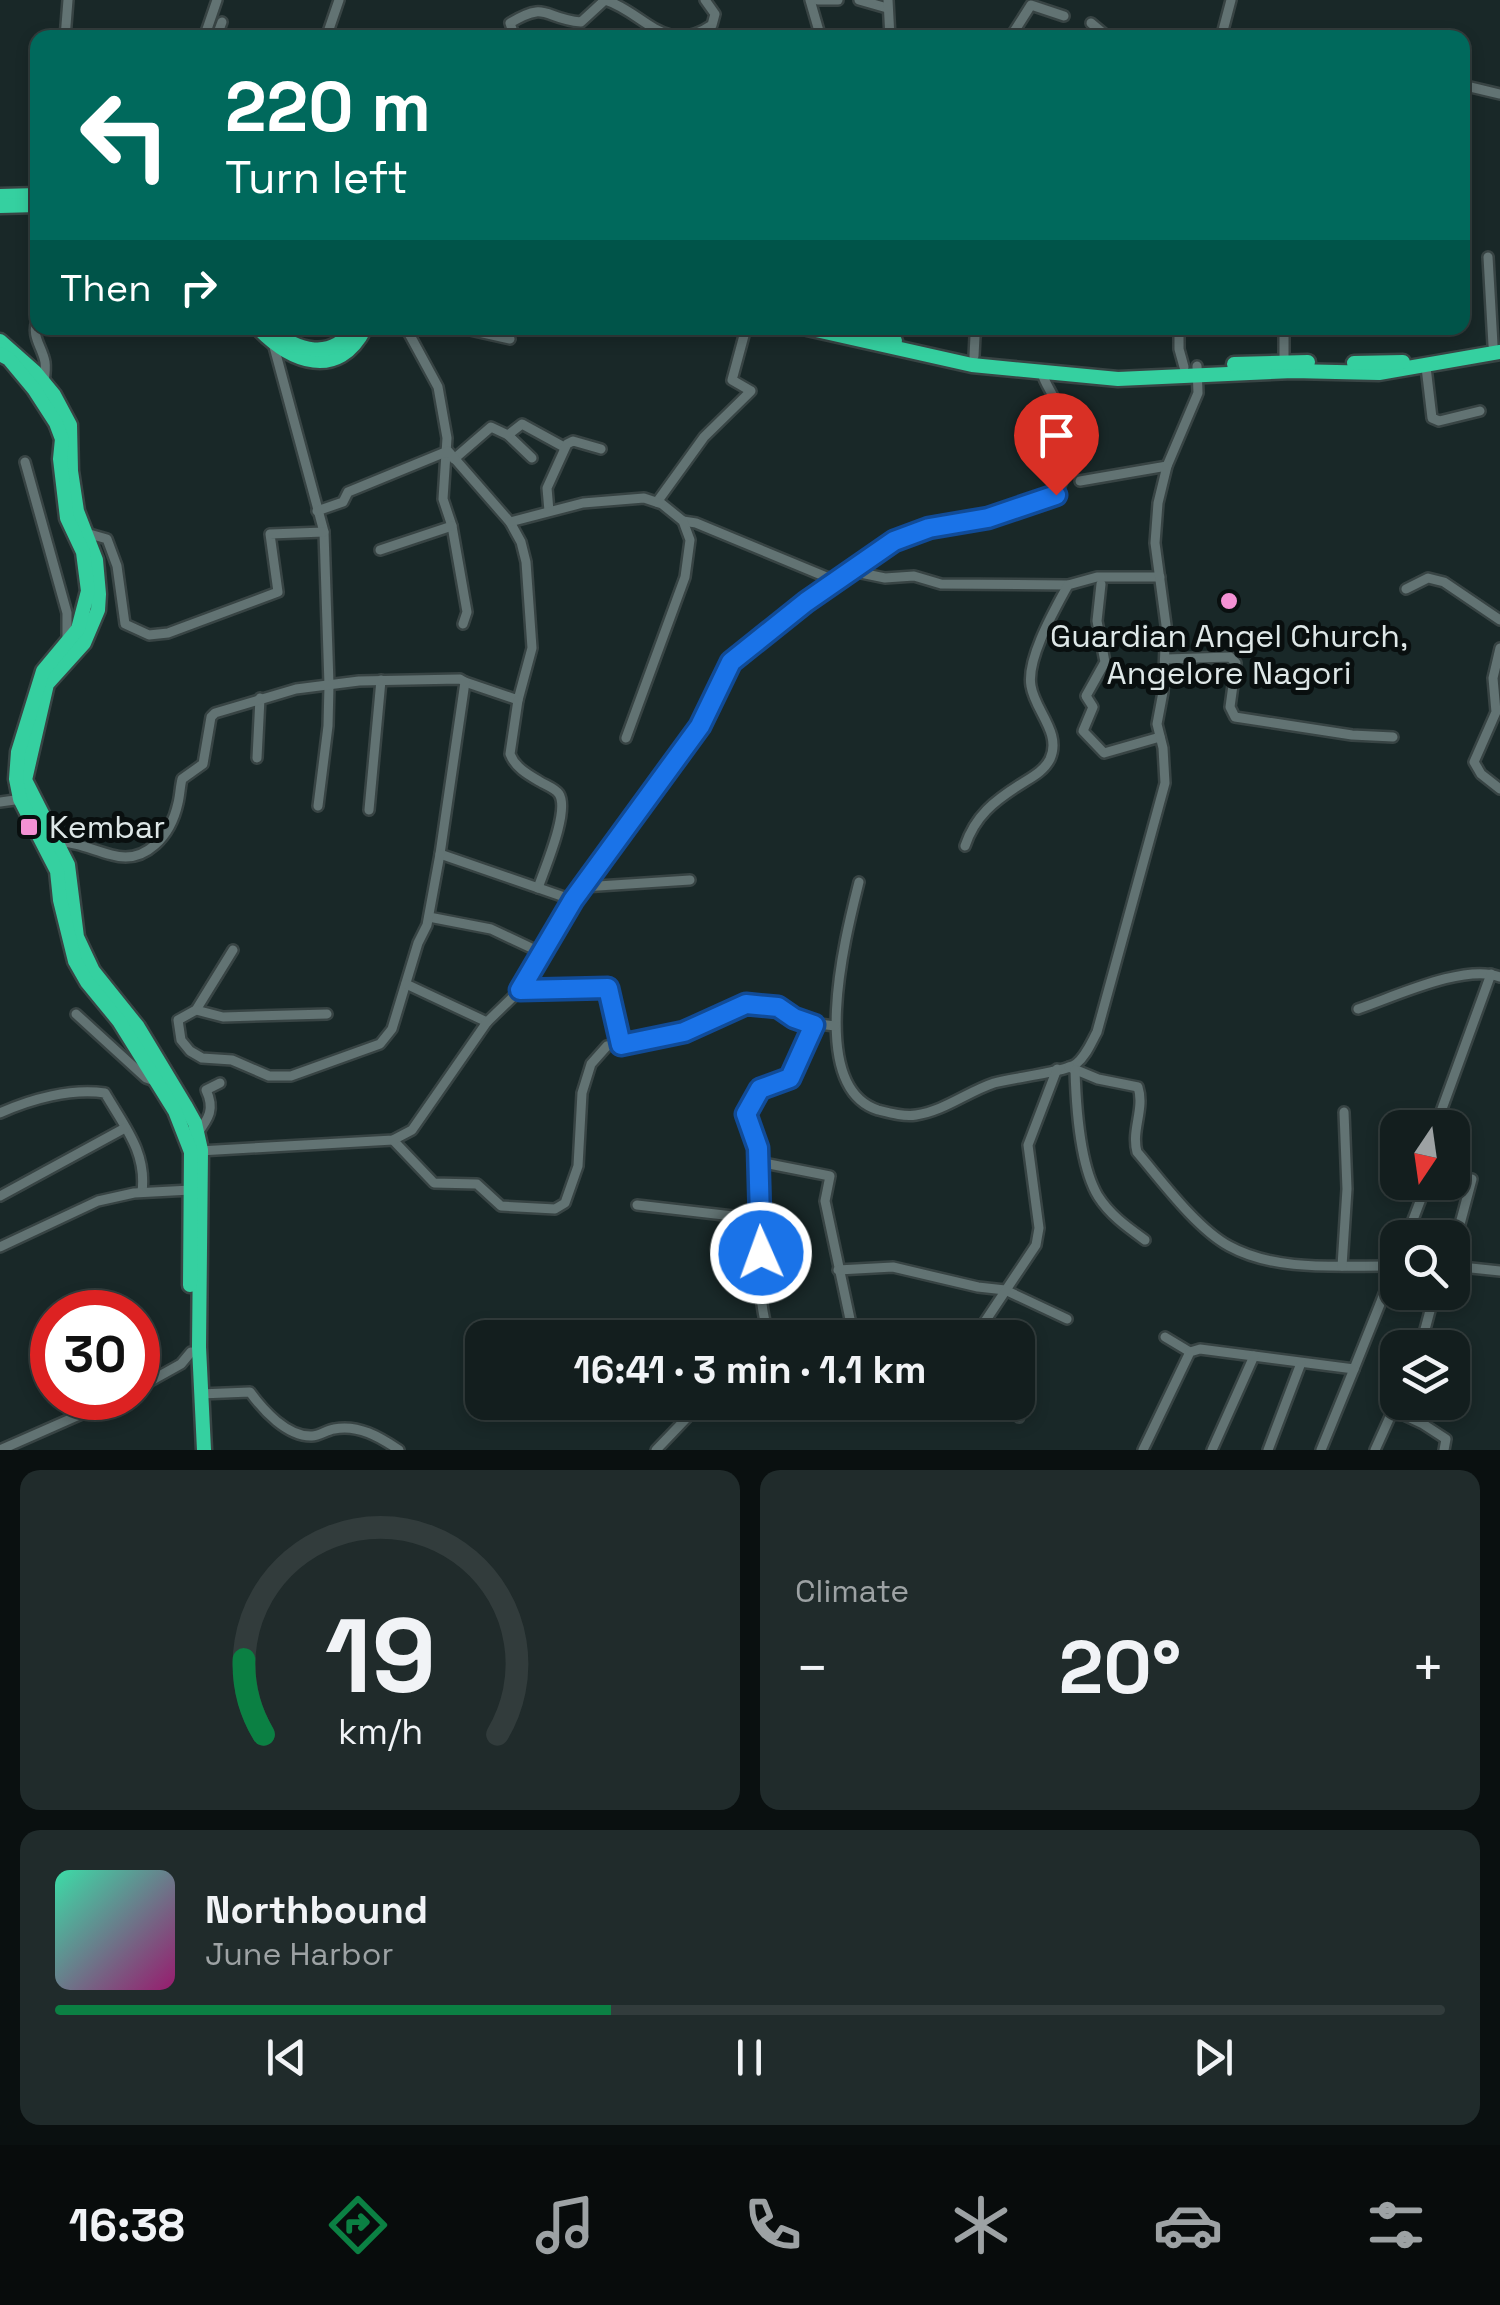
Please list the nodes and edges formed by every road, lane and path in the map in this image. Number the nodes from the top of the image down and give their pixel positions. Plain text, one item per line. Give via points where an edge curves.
1 (68, 0) edge
2 (217, 0) edge
3 (339, 0) edge
4 (705, 0) edge
5 (810, 0) edge
6 (818, 0) edge
7 (838, 0) edge
8 (859, 0) edge
9 (1231, 0) edge
10 (888, 4) edge
11 (1064, 16) dead end
12 (222, 22) dead end
13 (1091, 23) dead end
14 (66, 30) edge
15 (207, 30) edge
16 (219, 30) edge
17 (329, 30) edge
18 (512, 30) edge
19 (659, 30) edge
20 (705, 30) edge
21 (819, 30) edge
22 (890, 30) edge
23 (1015, 30) edge
24 (1100, 30) edge
25 (1223, 30) edge
26 (1470, 87) edge
27 (1500, 94) edge
28 (30, 192) edge
29 (0, 196) edge
30 (30, 205) edge
31 (0, 206) edge
32 (1488, 257) dead end
33 (36, 335) edge
34 (273, 335) edge
35 (347, 335) edge
36 (360, 335) edge
37 (410, 335) edge
38 (492, 335) edge
39 (744, 335) edge
40 (837, 335) edge
41 (880, 335) edge
42 (976, 335) edge
43 (1179, 335) edge
44 (1284, 335) edge
45 (510, 339) dead end
46 (0, 341) edge
47 (1498, 347) edge
48 (0, 354) edge
49 (974, 356) junction
50 (1284, 361) junction
51 (1426, 368) junction
52 (1193, 370) junction
53 (1042, 373) junction
54 (44, 383) junction
55 (1480, 411) dead end
56 (508, 435) junction
57 (564, 448) junction
58 (601, 449) dead end
59 (451, 455) junction
60 (532, 458) dead end
61 (26, 462) dead end
62 (1168, 466) junction
63 (1080, 481) dead end
64 (657, 502) junction
65 (318, 511) junction
66 (549, 511) junction
67 (683, 521) junction
68 (510, 522) junction
69 (452, 526) junction
70 (324, 532) junction
71 (86, 534) junction
72 (380, 550) dead end
73 (851, 571) junction
74 (1160, 577) junction
75 (836, 581) junction
76 (1068, 584) junction
77 (1101, 584) dead end
78 (1406, 589) dead end
79 (1500, 620) edge
80 (463, 624) dead end
81 (66, 643) junction
82 (1500, 648) edge
83 (1166, 659) junction
84 (381, 680) junction
85 (464, 682) junction
86 (329, 684) junction
87 (260, 698) junction
88 (518, 700) junction
89 (1160, 736) junction
90 (1392, 737) dead end
91 (626, 738) dead end
92 (257, 758) dead end
93 (1500, 789) edge
94 (26, 798) junction
95 (0, 802) edge
96 (318, 806) dead end
97 (370, 810) dead end
98 (58, 842) junction
99 (965, 846) dead end
100 (440, 854) junction
101 (690, 880) dead end
102 (859, 882) dead end
103 (583, 887) junction
104 (538, 888) junction
105 (573, 900) junction
106 (429, 918) junction
107 (233, 950) dead end
108 (542, 953) junction
109 (1495, 975) edge
110 (406, 984) junction
111 (520, 990) junction
112 (1358, 1009) dead end
113 (196, 1010) junction
114 (76, 1014) dead end
115 (327, 1014) dead end
116 (487, 1022) junction
117 (814, 1025) junction
118 (835, 1026) junction
119 (621, 1045) junction
120 (1072, 1069) junction
121 (1057, 1070) junction
122 (157, 1082) junction
123 (220, 1082) dead end
124 (1442, 1110) edge
125 (1344, 1112) dead end
126 (0, 1113) edge
127 (126, 1128) junction
128 (197, 1134) junction
129 (392, 1140) junction
130 (196, 1151) junction
131 (759, 1162) junction
132 (1472, 1180) dead end
133 (191, 1190) junction
134 (142, 1192) junction
135 (0, 1196) edge
136 (638, 1205) dead end
137 (759, 1219) junction
138 (1461, 1220) edge
139 (1145, 1240) dead end
140 (0, 1247) edge
141 (1380, 1265) edge
142 (1342, 1266) junction
143 (1470, 1268) edge
144 (838, 1270) junction
145 (1500, 1271) edge
146 (1005, 1290) junction
147 (1380, 1306) edge
148 (765, 1320) edge
149 (850, 1320) edge
150 (986, 1320) edge
151 (1067, 1320) dead end
152 (1165, 1337) dead end
153 (191, 1352) junction
154 (1190, 1352) junction
155 (1254, 1356) junction
156 (1301, 1363) junction
157 (1354, 1369) junction
158 (160, 1376) edge
159 (200, 1394) junction
160 (68, 1420) edge
161 (685, 1420) edge
162 (1388, 1420) edge
163 (1414, 1420) edge
164 (0, 1450) edge
165 (194, 1450) edge
166 (204, 1450) edge
167 (399, 1450) edge
168 (656, 1450) edge
169 (1142, 1450) edge
170 (1212, 1450) edge
171 (1268, 1450) edge
172 (1320, 1450) edge
173 (1375, 1450) edge
174 (1444, 1450) edge

1 - 14 street
2 - 15 street
3 - 17 street
4 - 20 street via 714,14
5 - 21 street
6 - 7 street
8 - 10 street
9 - 25 street
10 - 22 street
11 - 23 street via 1031,4
12 - 16 street
13 - 24 street
18 - 19 street via 510,22 539,8 580,22 604,0
26 - 27 street
28 - 29 highway
30 - 31 highway
32 - 47 street
33 - 54 street via 46,360
34 - 35 highway via 317,350
34 - 36 highway via 291,355 318,361 344,354
34 - 65 street
37 - 59 street via 438,387
38 - 45 street
39 - 64 street via 732,380 751,392 704,437
40 - 53 highway via 938,359
41 - 49 highway
42 - 49 street
43 - 52 street via 1178,349
44 - 50 street
46 - 54 highway
47 - 50 highway via 1402,362
47 - 51 highway
48 - 81 highway via 34,389 62,440 67,518 82,552 88,592 78,630
49 - 52 highway via 1114,370
50 - 52 highway
51 - 52 highway
51 - 55 street via 1432,418
52 - 53 highway via 1118,379
52 - 62 street via 1198,393
53 - 73 street via 1070,437 1072,458 1056,495 988,518 929,528 894,541
54 - 71 highway via 70,425 74,497
56 - 57 street via 522,424
56 - 59 street via 491,428
56 - 60 street
57 - 58 street via 572,441
57 - 66 street via 547,488
59 - 65 street via 348,492 343,502
59 - 68 street
59 - 69 street via 443,499
61 - 81 street via 68,614
62 - 63 street
62 - 74 street via 1155,543
64 - 66 street via 616,499
64 - 67 street
65 - 70 street
66 - 68 street
67 - 75 street
67 - 91 street via 690,540 685,577
68 - 88 street via 526,562 532,648
69 - 72 street
69 - 80 street via 467,612
70 - 71 street via 270,534 278,592 149,635 125,624 107,538
70 - 86 street
71 - 94 highway via 96,560 98,610 84,643 47,684
73 - 75 street
73 - 76 street via 940,584
74 - 76 street
74 - 83 street
75 - 103 street via 731,662 700,726
76 - 99 street via 1036,654 1030,685 1054,740 1050,758 1040,772 990,804 972,824
77 - 89 street via 1097,621 1104,662 1086,696 1093,707 1083,731 1104,753
78 - 79 street via 1428,578 1444,582
81 - 94 highway via 43,671 18,752 16,779
82 - 93 street via 1494,724 1474,762
83 - 89 street
83 - 90 street via 1230,657 1236,663 1230,707 1235,717
84 - 85 street
84 - 86 street
84 - 97 street
85 - 88 street
85 - 100 street
86 - 87 street
86 - 96 street
87 - 92 street
87 - 98 street via 211,717 203,764 182,779 178,805 159,843 139,857
88 - 104 street via 512,761 558,792 562,802
89 - 120 street via 1162,798 1097,1032
94 - 95 street
94 - 98 highway
94 - 122 highway via 57,871 75,960
98 - 128 highway via 68,865 77,937
100 - 104 street
100 - 106 street
101 - 103 street
102 - 118 street via 838,976
103 - 105 street
104 - 105 street
105 - 108 street
106 - 108 street via 491,930
106 - 110 street
107 - 113 street
108 - 111 street
109 - 112 street via 1467,974
109 - 124 street
110 - 113 street via 392,1029 380,1044 291,1076 269,1076 190,1052 178,1020
110 - 116 street
111 - 116 street
111 - 119 street via 608,988
113 - 115 street via 223,1017
114 - 122 street
116 - 129 street via 412,1130
117 - 118 street
117 - 119 street via 778,1007 746,1004 684,1032
117 - 131 street via 790,1078 760,1089 746,1114
118 - 121 street via 852,1092 866,1106 888,1113 940,1109 971,1090
119 - 129 street via 608,1046 591,1064 573,1186 555,1209 502,1206 477,1184 434,1183
120 - 121 street
120 - 139 street via 1092,1184 1117,1218
120 - 142 street via 1138,1088 1136,1152 1229,1246 1271,1260
121 - 146 street via 1028,1145 1036,1245
122 - 130 highway
123 - 128 street via 206,1090 210,1118
125 - 142 street
126 - 127 street via 76,1091 105,1093
127 - 134 street via 142,1160
127 - 135 street
128 - 130 highway
129 - 130 street
130 - 133 highway
130 - 159 highway
131 - 137 street
131 - 144 street via 830,1176 825,1201
132 - 138 street
133 - 134 street
133 - 153 highway
134 - 140 street via 98,1201
136 - 137 street
137 - 148 street via 758,1282
141 - 142 street
143 - 145 street
144 - 146 street via 892,1267
144 - 149 street
146 - 150 street
146 - 151 street
147 - 157 street
152 - 154 street
153 - 158 street
153 - 165 highway
154 - 155 street
154 - 169 street
155 - 156 street
155 - 170 street
156 - 157 street
156 - 171 street
157 - 172 street
159 - 166 highway
159 - 167 street via 250,1392 286,1428 312,1436 338,1428 374,1433
160 - 164 street
161 - 168 street
162 - 173 street
163 - 174 street via 1446,1439

